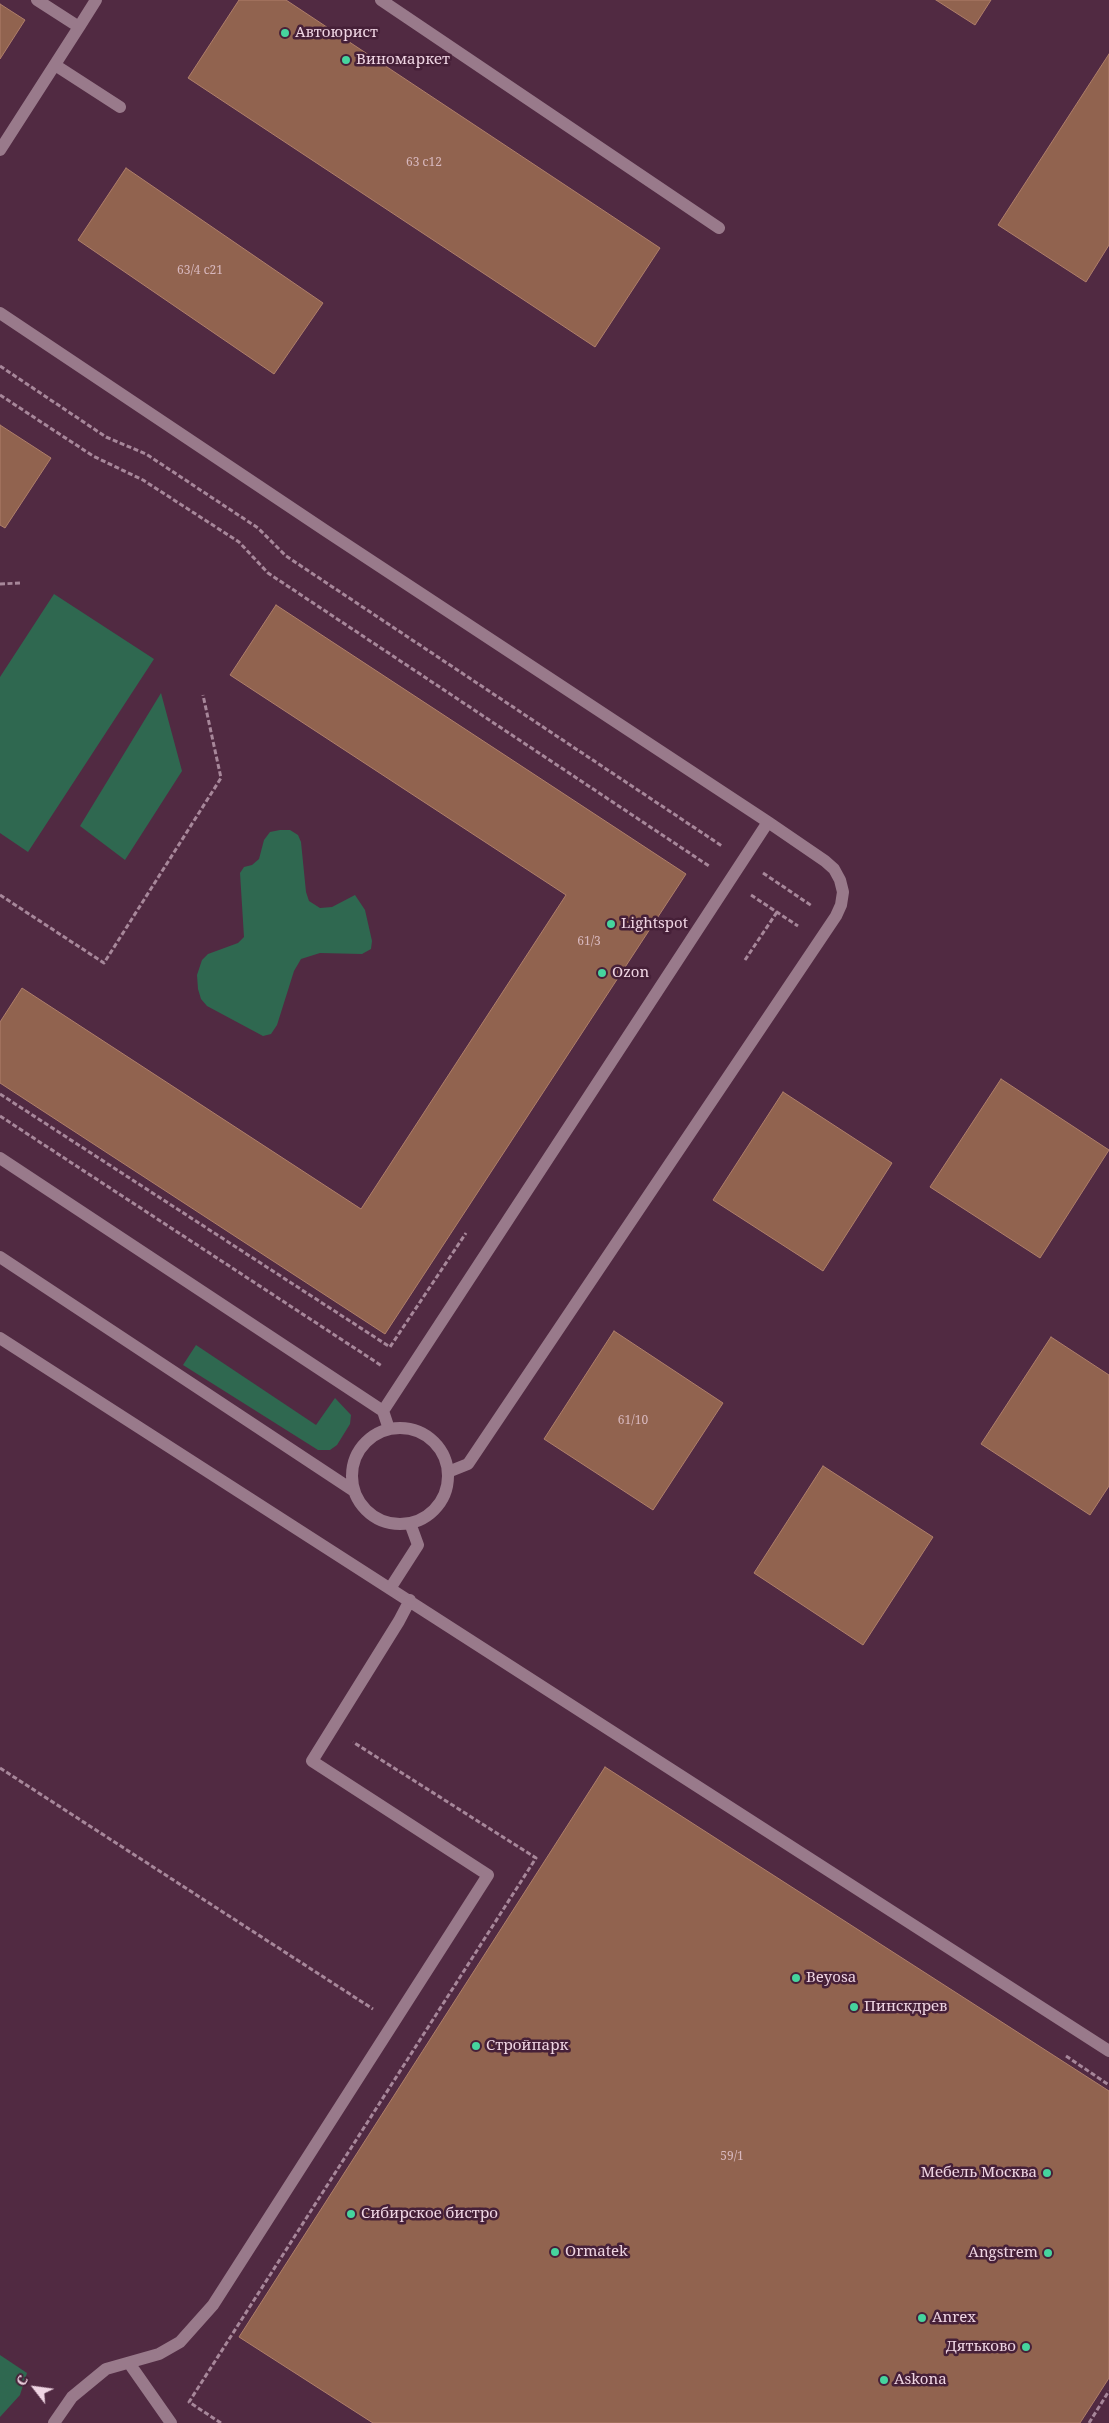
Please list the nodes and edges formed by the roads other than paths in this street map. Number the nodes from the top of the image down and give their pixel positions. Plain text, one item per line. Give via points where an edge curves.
1 (37, 0) edge
2 (96, 0) edge
3 (381, 0) edge
4 (78, 27) junction
5 (55, 65) junction
6 (120, 107) dead end
7 (0, 150) edge
8 (719, 228) dead end
9 (0, 313) edge
10 (768, 822) junction
11 (0, 1158) edge
12 (0, 1257) edge
13 (0, 1338) edge
14 (383, 1411) junction
15 (389, 1429) junction
16 (448, 1472) junction
17 (354, 1490) junction
18 (410, 1523) junction
19 (390, 1587) junction
20 (410, 1600) junction
21 (1109, 2051) edge
22 (130, 2363) junction
23 (54, 2423) edge
24 (171, 2423) edge

1 - 4 lane
2 - 4 lane
3 - 8 lane
4 - 5 lane
5 - 6 lane
5 - 7 lane
9 - 10 lane
10 - 14 lane
10 - 16 lane via 834,869 843,892 841,905 468,1464
11 - 14 lane
12 - 17 lane
13 - 19 lane
14 - 15 lane
15 - 16 lane via 405,1428 421,1433 435,1443 444,1456
15 - 17 lane via 362,1447 354,1461 351,1476
16 - 18 lane via 446,1489 439,1504 429,1515
17 - 18 lane via 371,1515 385,1522
18 - 19 lane via 418,1545
19 - 20 lane
20 - 21 lane
20 - 22 lane via 312,1761 488,1875 213,2305 180,2342 159,2354
22 - 23 lane via 106,2369 72,2397
22 - 24 lane

